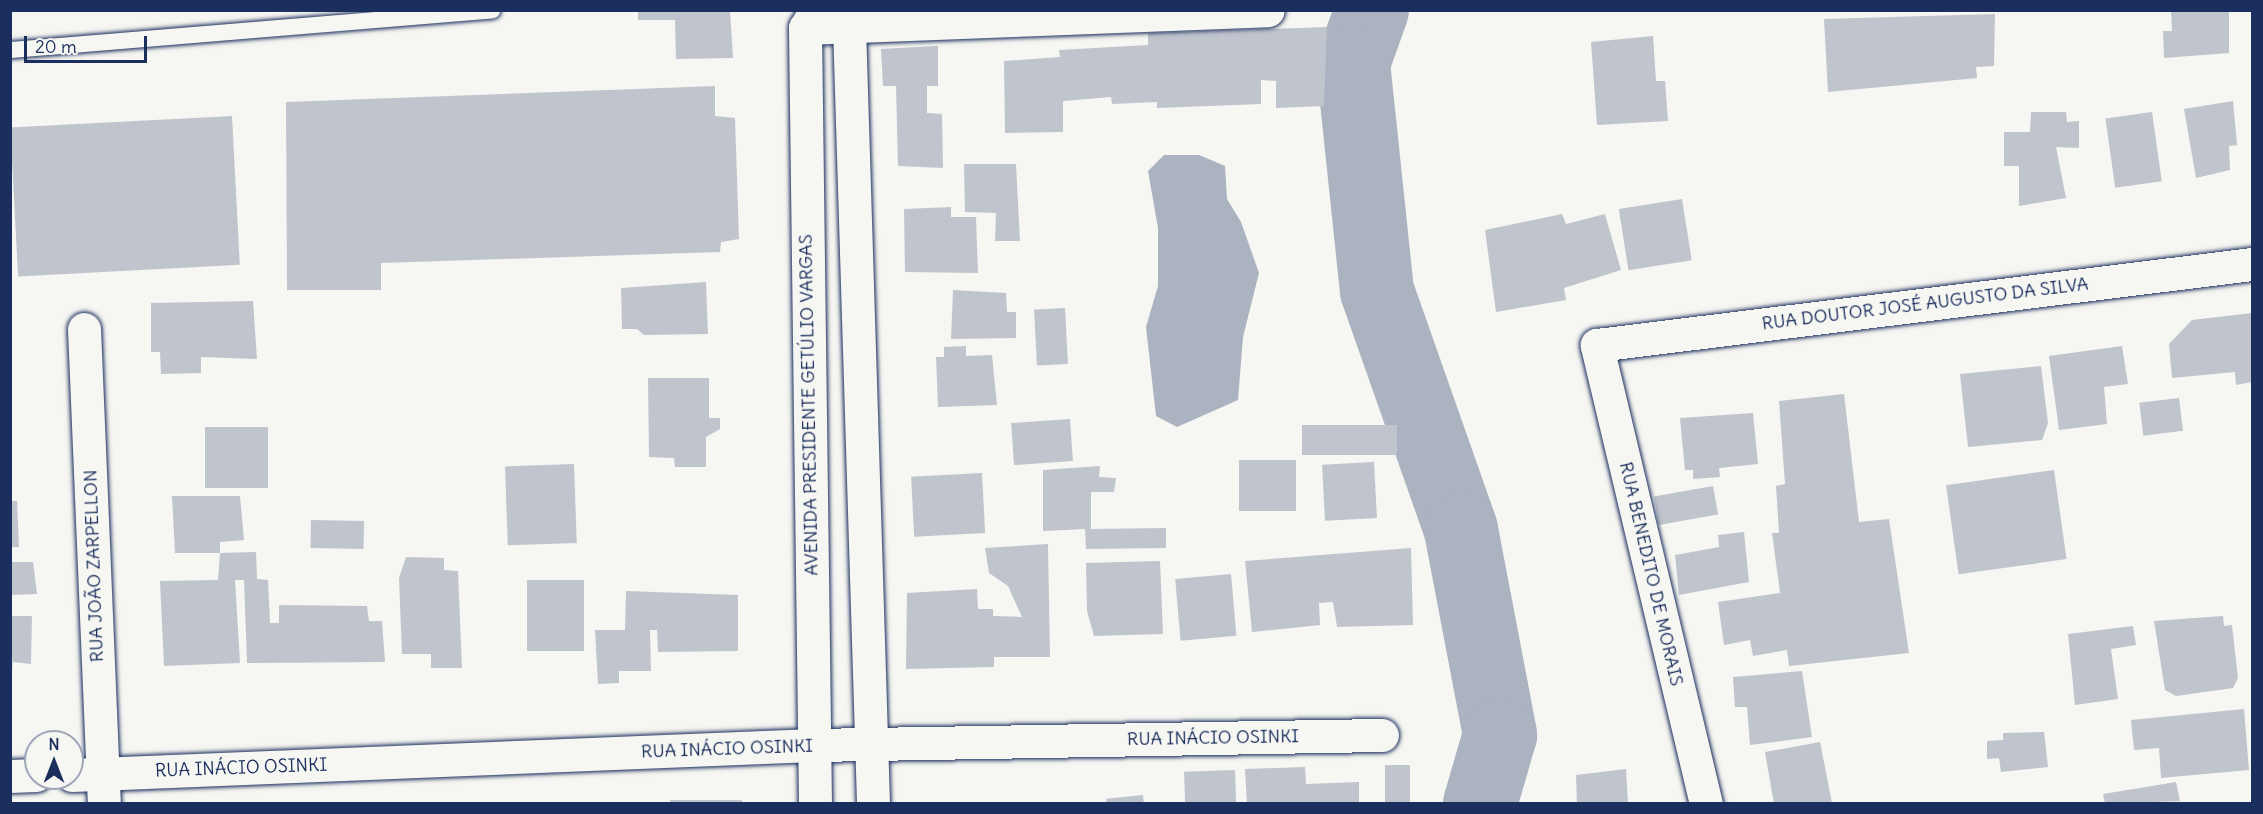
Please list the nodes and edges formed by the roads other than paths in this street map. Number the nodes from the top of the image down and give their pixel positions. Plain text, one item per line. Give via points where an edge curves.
1 (492, 10) edge
2 (1268, 10) edge
3 (844, 18) edge
4 (810, 20) edge
5 (10, 50) edge
6 (2253, 264) edge
7 (84, 329) dead end
8 (1597, 345) joint
9 (1382, 735) dead end
10 (813, 745) junction
11 (872, 746) junction
12 (93, 784) edge
13 (815, 804) edge
14 (873, 804) edge
15 (1706, 804) edge

1 - 5 lane
2 - 3 street
3 - 4 street
3 - 11 street
4 - 10 street, AVENIDA PRESIDENTE GETÚLIO VARGAS
6 - 8 street, RUA DOUTOR JOSÉ AUGUSTO DA SILVA
7 - 12 street, RUA JOÃO ZARPELLON
8 - 15 street, RUA BENEDITO DE MORAIS
9 - 11 street, RUA INÁCIO OSINKI
10 - 11 street, RUA INÁCIO OSINKI
10 - 12 street, RUA INÁCIO OSINKI
10 - 13 street, AVENIDA PRESIDENTE GETÚLIO VARGAS
11 - 14 street

